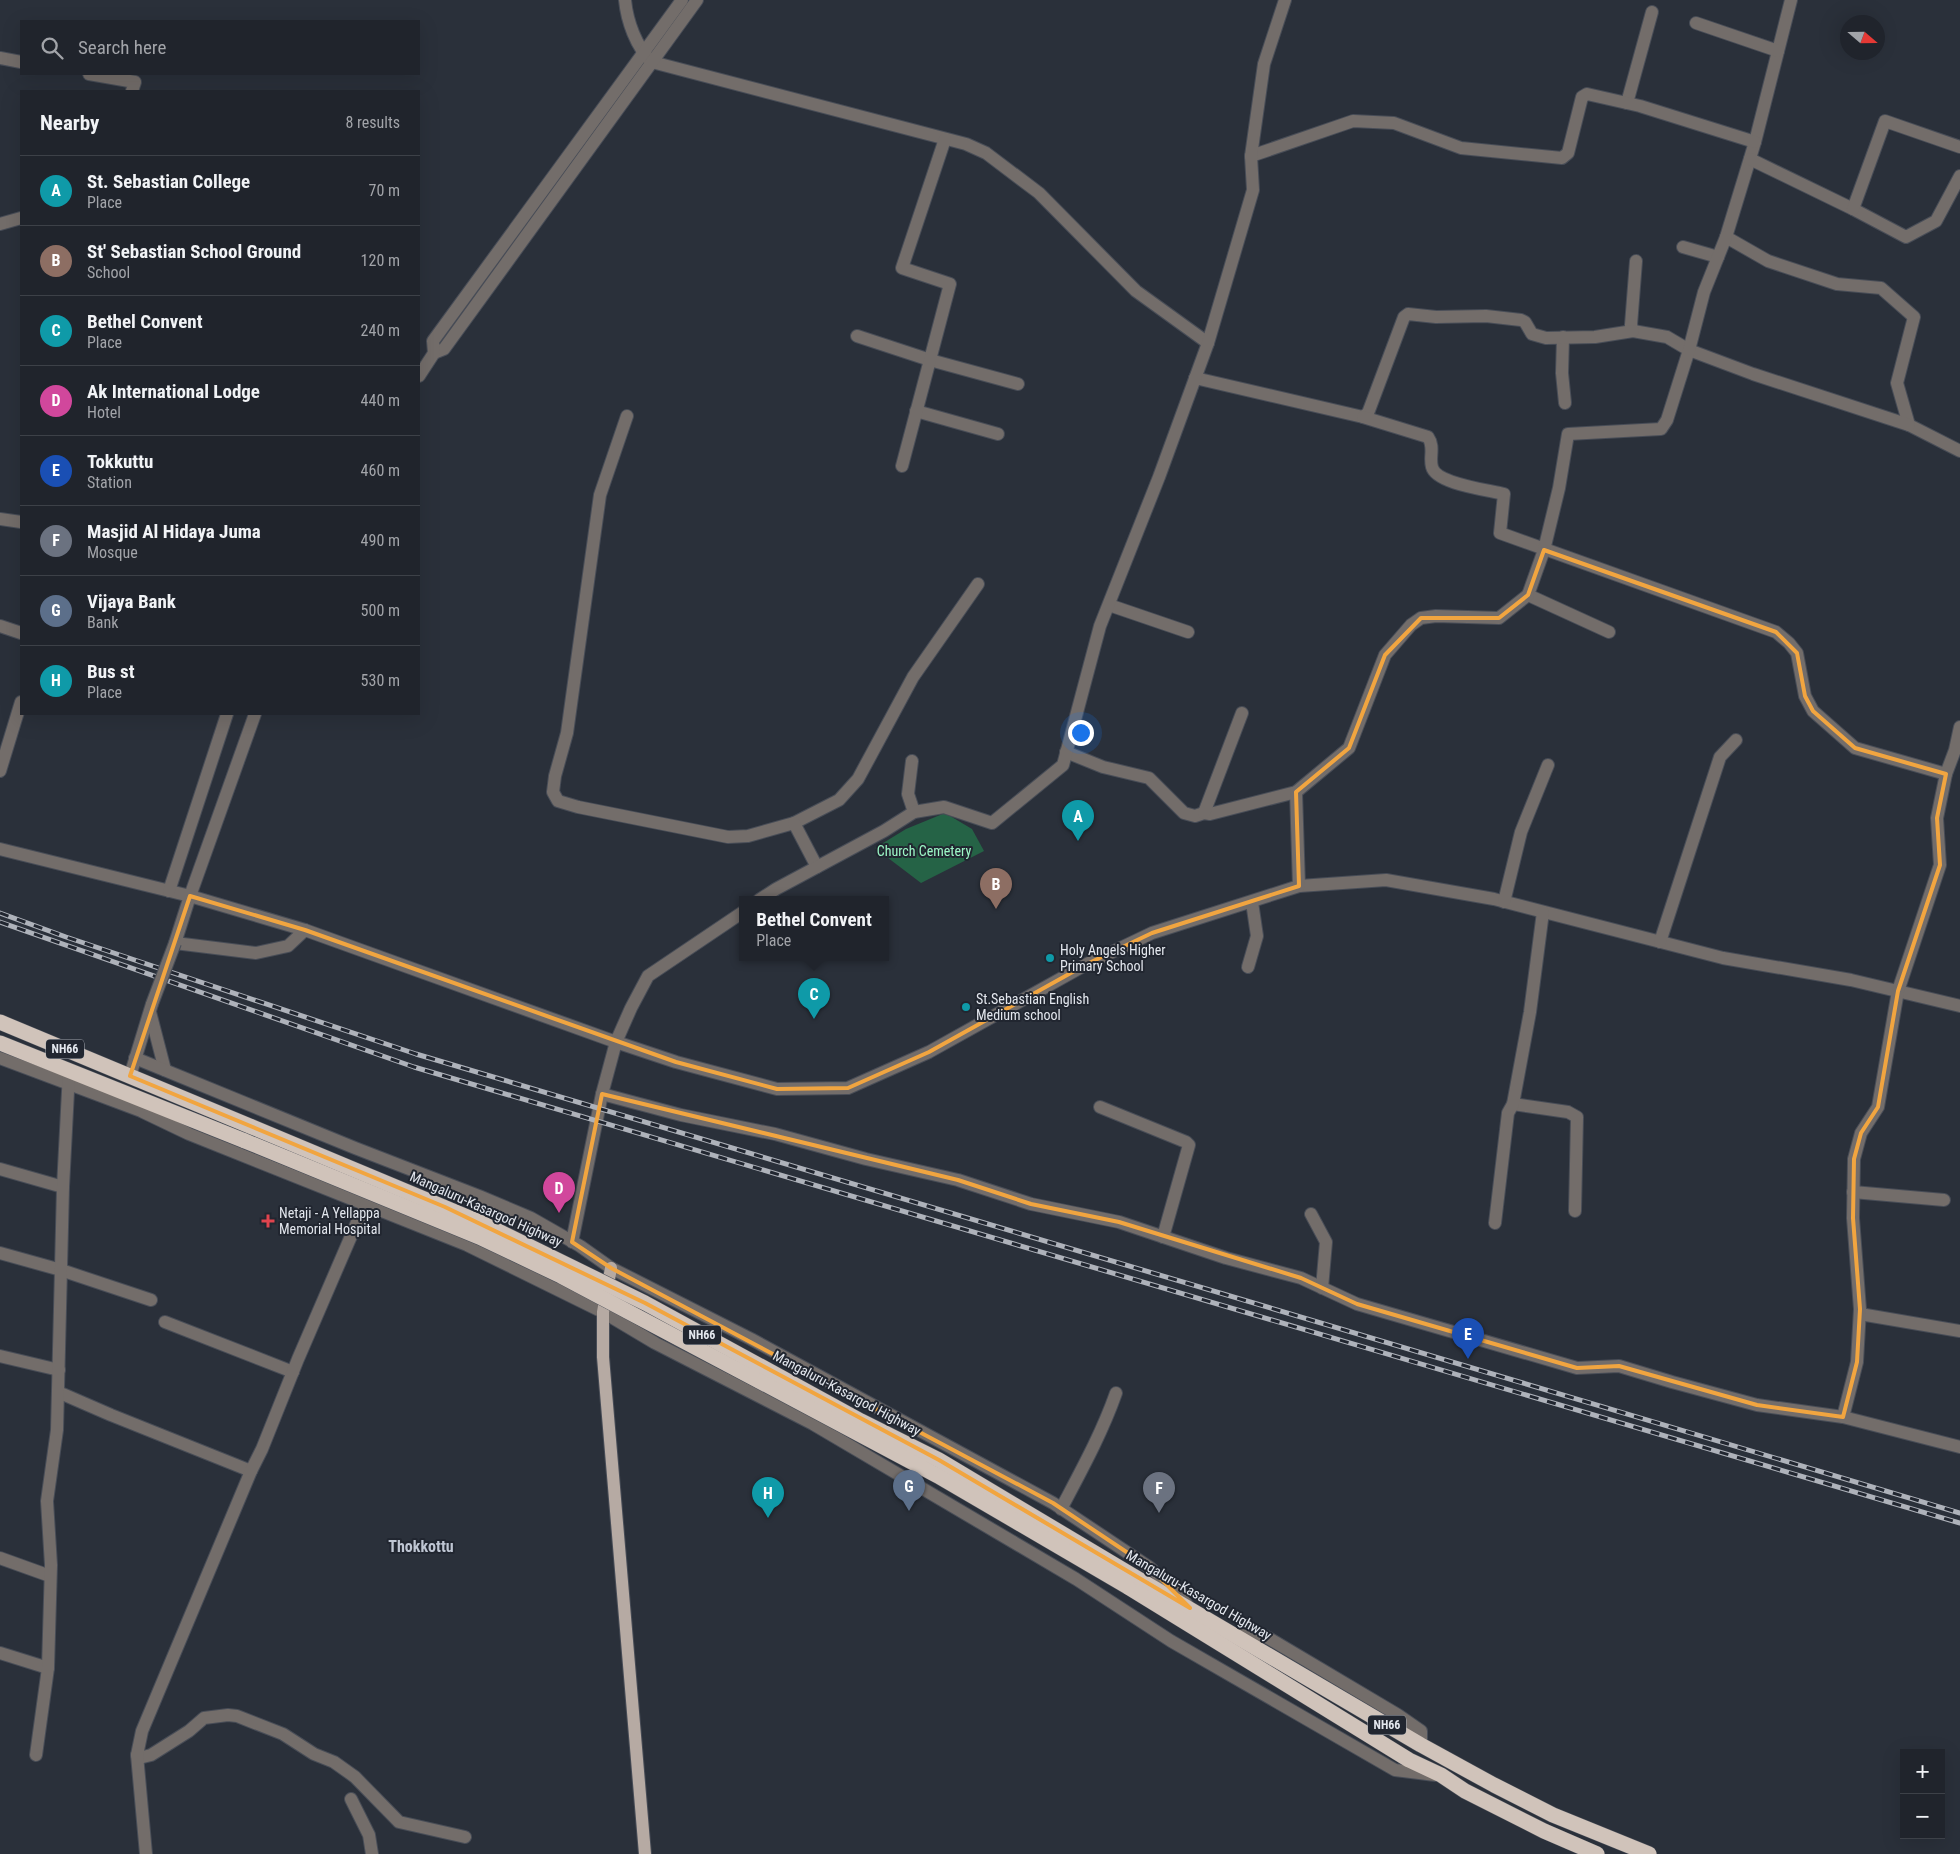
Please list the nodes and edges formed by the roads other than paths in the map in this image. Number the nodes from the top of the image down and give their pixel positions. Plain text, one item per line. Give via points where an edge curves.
1 (625, 0) edge
2 (682, 0) edge
3 (697, 0) edge
4 (1285, 0) edge
5 (1792, 0) edge
6 (1652, 12) dead end
7 (1696, 23) dead end
8 (1778, 52) junction
9 (0, 58) edge
10 (647, 58) junction
11 (20, 62) edge
12 (95, 75) edge
13 (132, 90) edge
14 (1627, 103) junction
15 (944, 139) junction
16 (1755, 142) junction
17 (1960, 147) edge
18 (1251, 156) junction
19 (1750, 159) junction
20 (1960, 176) edge
21 (1853, 209) junction
22 (20, 218) edge
23 (0, 224) edge
24 (1726, 237) junction
25 (1683, 247) dead end
26 (1718, 257) junction
27 (1636, 261) dead end
28 (1633, 331) junction
29 (857, 336) dead end
30 (1563, 337) junction
31 (1208, 343) junction
32 (1689, 350) junction
33 (427, 357) edge
34 (930, 360) junction
35 (420, 374) edge
36 (1195, 378) junction
37 (1018, 384) dead end
38 (1564, 403) dead end
39 (916, 412) junction
40 (627, 416) dead end
41 (1363, 417) junction
42 (1908, 425) junction
43 (998, 434) dead end
44 (1960, 451) edge
45 (902, 466) dead end
46 (0, 519) edge
47 (20, 522) edge
48 (1544, 550) junction
49 (978, 584) dead end
50 (1528, 595) junction
51 (1109, 605) junction
52 (0, 626) edge
53 (1188, 632) dead end
54 (1609, 632) dead end
55 (20, 633) edge
56 (20, 705) edge
57 (1242, 713) dead end
58 (227, 715) edge
59 (255, 715) edge
60 (1960, 727) edge
61 (1736, 740) dead end
62 (1066, 752) junction
63 (1957, 756) edge
64 (912, 761) dead end
65 (1548, 765) dead end
66 (0, 771) edge
67 (1946, 774) junction
68 (1296, 792) junction
69 (914, 812) junction
70 (1204, 813) junction
71 (794, 823) junction
72 (0, 849) edge
73 (817, 867) junction
74 (1299, 886) junction
75 (169, 891) junction
76 (190, 896) junction
77 (766, 896) edge
78 (1252, 902) junction
79 (1504, 902) junction
80 (1544, 912) junction
81 (739, 915) edge
82 (305, 930) junction
83 (1660, 942) junction
84 (175, 943) junction
85 (1248, 967) dead end
86 (1898, 992) junction
87 (1960, 1006) edge
88 (151, 1008) junction
89 (0, 1022) edge
90 (616, 1042) junction
91 (0, 1043) edge
92 (0, 1058) edge
93 (135, 1058) junction
94 (165, 1070) junction
95 (130, 1076) junction
96 (69, 1078) junction
97 (127, 1093) junction
98 (602, 1094) junction
99 (1513, 1104) junction
100 (1100, 1107) dead end
101 (143, 1112) junction
102 (0, 1168) edge
103 (63, 1188) junction
104 (1853, 1192) junction
105 (1944, 1200) dead end
106 (366, 1204) junction
107 (1575, 1211) dead end
108 (1311, 1214) dead end
109 (1495, 1223) dead end
110 (1163, 1237) junction
111 (572, 1242) junction
112 (0, 1253) edge
113 (611, 1268) junction
114 (61, 1270) junction
115 (1322, 1288) junction
116 (152, 1300) dead end
117 (603, 1312) junction
118 (1860, 1314) junction
119 (165, 1322) dead end
120 (1960, 1331) edge
121 (0, 1356) edge
122 (59, 1370) junction
123 (293, 1372) junction
124 (58, 1392) junction
125 (1116, 1393) dead end
126 (1843, 1417) junction
127 (1960, 1447) edge
128 (251, 1471) junction
129 (1061, 1508) junction
130 (0, 1558) edge
131 (50, 1576) junction
132 (1131, 1582) junction
133 (1190, 1608) junction
134 (0, 1653) edge
135 (48, 1668) junction
136 (36, 1755) dead end
137 (137, 1756) junction
138 (1441, 1775) junction
139 (351, 1799) dead end
140 (465, 1837) dead end
141 (1588, 1852) edge
142 (146, 1854) edge
143 (372, 1854) edge
144 (645, 1854) edge
145 (1649, 1854) edge

1 - 10 street via 627,18
2 - 10 street
3 - 10 street
4 - 18 street via 1264,64
5 - 8 street
6 - 14 street
7 - 8 street
8 - 16 street
9 - 11 street
10 - 15 street
10 - 33 street via 433,341
12 - 13 street via 135,82
14 - 16 street
14 - 18 street via 1587,94 1582,97 1568,153 1562,158 1461,148 1394,123 1353,121
15 - 31 street via 986,153 1022,179 1136,290
15 - 34 street via 902,268 950,284
16 - 19 street
17 - 21 street via 1885,121
18 - 31 street via 1253,190
19 - 21 street
19 - 24 street
20 - 21 street via 1936,221 1906,237
22 - 23 street
24 - 26 street
24 - 42 street via 1768,261 1837,284 1881,288 1914,317 1897,382
25 - 26 street
26 - 32 street via 1704,292
27 - 28 street
28 - 30 street via 1603,337
28 - 32 street via 1667,337
29 - 34 street
30 - 38 street
30 - 41 street via 1535,336 1521,320 1406,314 1368,413
31 - 36 street
32 - 42 street
32 - 48 street via 1667,420 1661,429 1568,434
33 - 35 street
34 - 37 street
34 - 39 street
36 - 41 street
36 - 51 street
39 - 43 street
39 - 45 street
40 - 71 street via 600,495 567,733 553,792 558,801 578,808 728,837 748,836
41 - 48 street via 1428,437 1434,472 1455,483 1504,494 1500,533
42 - 44 street
46 - 47 street
48 - 50 street
48 - 67 street via 1776,632 1797,653 1805,696 1813,711 1855,748
49 - 71 street via 913,676 858,779 839,800
50 - 54 street
50 - 68 street via 1499,618 1436,616 1421,618 1411,625 1385,655 1349,748
51 - 53 street
51 - 62 street via 1100,626
52 - 55 street
56 - 66 street
57 - 70 street
58 - 75 street
59 - 76 street
60 - 63 street
61 - 83 street via 1720,757
62 - 69 street via 1063,764 992,823 944,807
62 - 70 street via 1103,767 1149,778 1184,813 1195,816
63 - 67 street
64 - 69 street via 908,794
65 - 79 street via 1521,832
67 - 86 street via 1937,818 1940,866
68 - 70 street
68 - 74 street
69 - 73 street via 884,832
71 - 73 street
72 - 75 street
73 - 77 street
74 - 78 street
74 - 79 street via 1386,880
75 - 76 street
76 - 82 street
76 - 84 street
78 - 85 street via 1257,936
78 - 90 street via 1152,933 1086,964 929,1052 848,1088 777,1089
79 - 80 street
80 - 83 street
80 - 99 street
81 - 90 street via 648,976
82 - 84 street via 288,946 256,953
82 - 90 street
83 - 86 street via 1723,958 1851,980
84 - 88 street, bridge
86 - 87 street
86 - 104 street via 1878,1107 1861,1134 1854,1158
88 - 93 street
88 - 94 street
89 - 95 highway, Mangaluru-Kasargod Highway / NH66
90 - 98 street
91 - 96 highway, Mangaluru-Kasargod Highway / NH66
92 - 96 street
93 - 94 street
93 - 95 street
94 - 111 street via 479,1196 530,1218
95 - 132 highway, Mangaluru-Kasargod Highway / NH66, bridge via 484,1224 637,1299 939,1460
96 - 97 highway, Mangaluru-Kasargod Highway / NH66
96 - 101 street
96 - 103 street
97 - 101 street
97 - 132 highway, Mangaluru-Kasargod Highway / NH66, bridge via 479,1237 561,1276
98 - 110 street via 958,1180 1031,1204 1119,1222
98 - 111 street
99 - 107 street via 1568,1112 1578,1117
99 - 109 street via 1508,1113
100 - 110 street via 1188,1145
101 - 106 street via 242,1156
102 - 103 street
103 - 114 street
104 - 105 street
104 - 118 street
106 - 117 street via 467,1245
106 - 123 street
108 - 115 street via 1326,1242
110 - 115 street via 1301,1278
111 - 113 street
112 - 114 street
113 - 117 main road
113 - 129 street via 758,1343
114 - 116 street
114 - 122 street
115 - 126 street via 1357,1304 1577,1368 1619,1366 1757,1404
117 - 138 street via 655,1343 813,1424 1076,1579 1171,1641 1395,1770
117 - 144 main road via 602,1356
118 - 120 street
118 - 126 street via 1857,1362
119 - 123 street
121 - 122 street
122 - 124 street
123 - 128 street
124 - 128 street
124 - 131 street via 48,1501
125 - 129 street via 1097,1440
126 - 127 street
128 - 137 street via 142,1731
129 - 133 street via 1149,1567
130 - 131 street
131 - 135 street
132 - 133 highway, Mangaluru-Kasargod Highway / NH66
132 - 138 highway, Mangaluru-Kasargod Highway / NH66 via 1409,1760
133 - 145 highway, Mangaluru-Kasargod Highway / NH66 via 1421,1745 1553,1815
134 - 135 street
135 - 136 street
137 - 140 street via 156,1752 204,1718 237,1716 283,1734 314,1754 334,1762 355,1777 399,1822
137 - 142 street
138 - 141 highway, Mangaluru-Kasargod Highway / NH66 via 1465,1791
139 - 143 street via 370,1834

